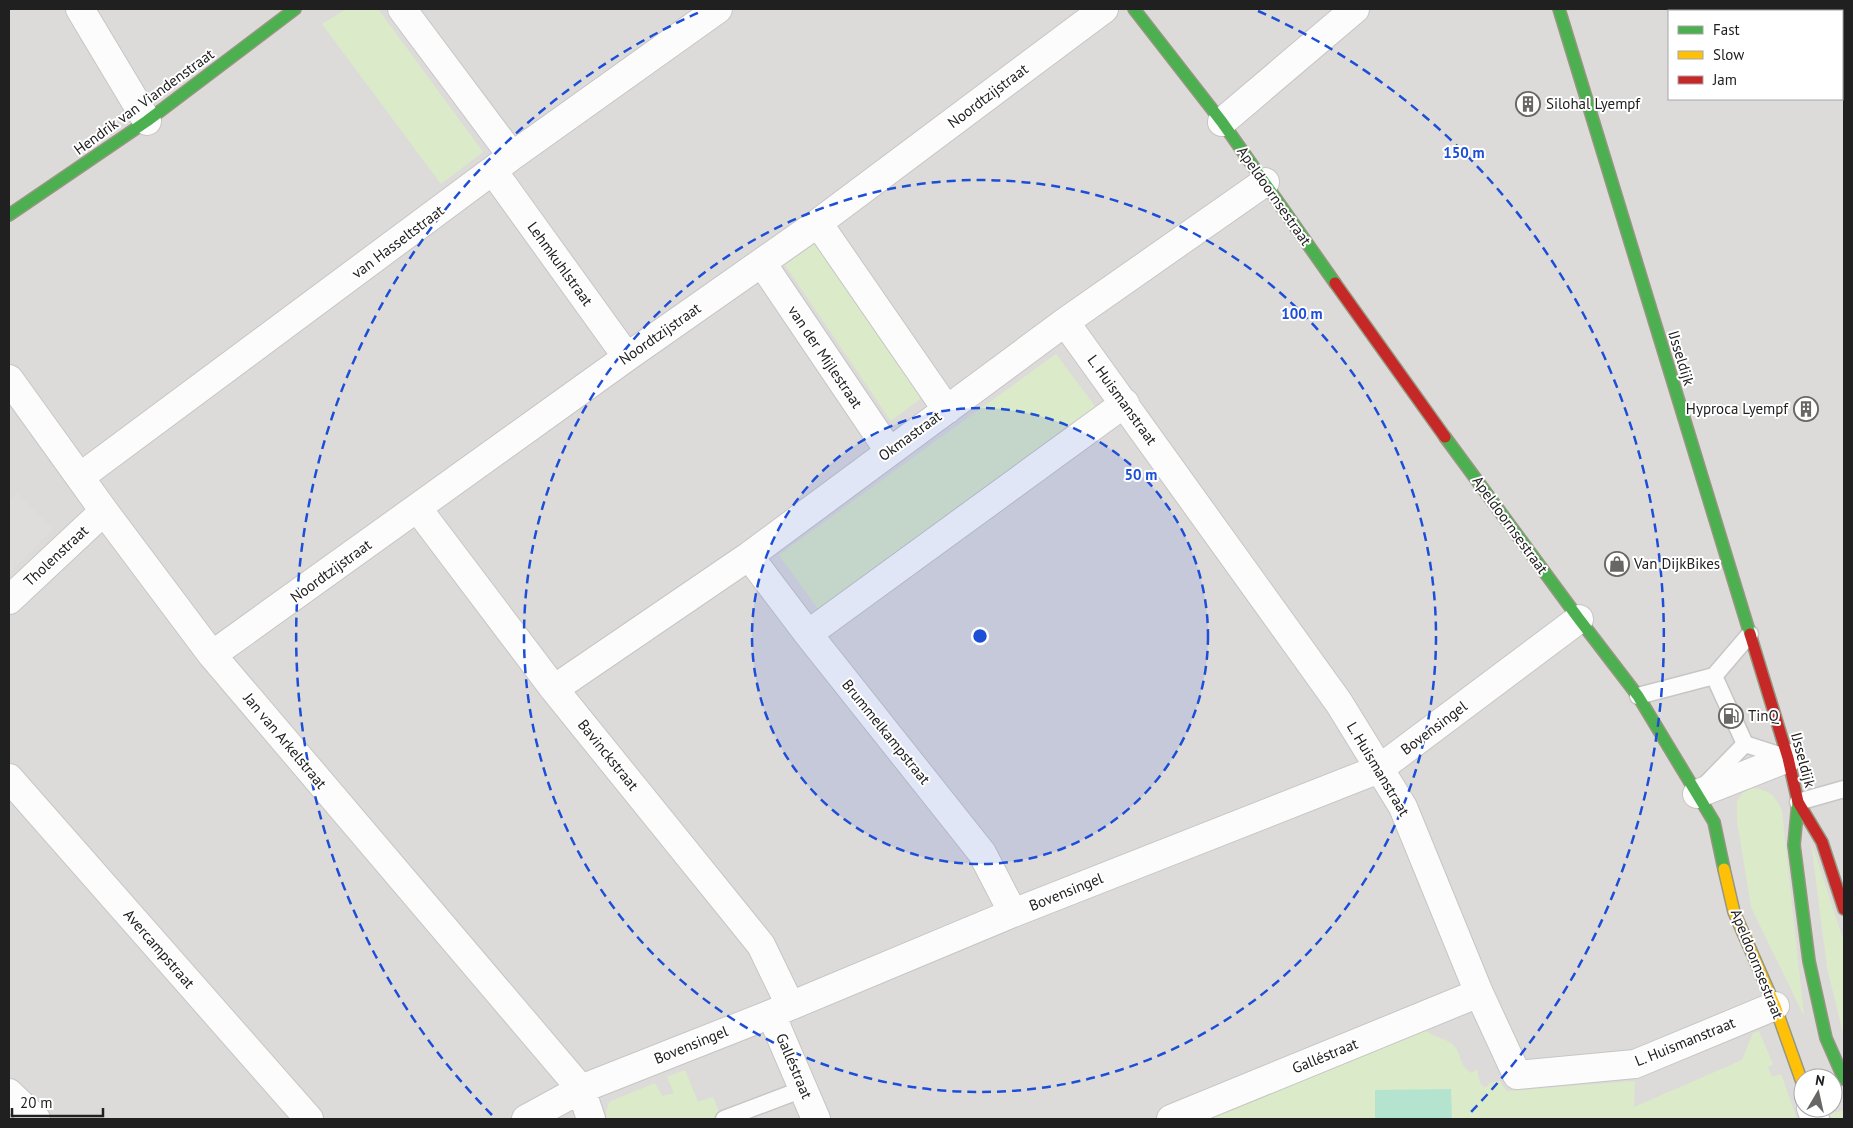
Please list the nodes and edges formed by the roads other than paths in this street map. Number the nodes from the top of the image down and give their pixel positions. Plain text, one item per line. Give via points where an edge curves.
1 (80, 9) edge
2 (295, 9) edge
3 (402, 9) edge
4 (718, 9) edge
5 (1104, 9) edge
6 (1134, 9) edge
7 (1355, 9) edge
8 (1560, 9) edge
9 (147, 121) junction
10 (1222, 122) junction
11 (502, 164) junction
12 (1265, 182) junction
13 (9, 215) edge
14 (818, 223) junction
15 (762, 263) junction
16 (1065, 322) junction
17 (627, 357) junction
18 (9, 379) edge
19 (1125, 404) junction
20 (947, 410) junction
21 (889, 451) junction
22 (80, 477) junction
23 (418, 509) junction
24 (104, 511) junction
25 (749, 556) junction
26 (9, 600) edge
27 (1579, 619) junction
28 (808, 634) junction
29 (1750, 634) junction
30 (212, 656) junction
31 (1714, 676) junction
32 (554, 689) junction
33 (1638, 696) junction
34 (1745, 744) junction
35 (1788, 758) junction
36 (1379, 769) junction
37 (9, 778) edge
38 (1844, 789) edge
39 (1697, 794) junction
40 (1798, 802) junction
41 (1844, 909) edge
42 (1013, 913) junction
43 (1480, 993) junction
44 (1775, 1006) junction
45 (781, 1010) junction
46 (1797, 1068) edge
47 (1844, 1079) edge
48 (581, 1089) junction
49 (803, 1089) junction
50 (9, 1093) edge
51 (36, 1119) edge
52 (309, 1119) edge
53 (526, 1119) edge
54 (591, 1119) edge
55 (724, 1119) edge
56 (816, 1119) edge
57 (1170, 1119) edge

1 - 9 street
2 - 9 street, Hendrik van Viandenstraat
3 - 11 street, Lehmkuhlstraat
4 - 11 street, van Hasseltstraat
5 - 14 street, Noordtzijstraat
6 - 10 street, Apeldoornsestraat
7 - 10 street
8 - 29 street, IJsseldijk
9 - 13 street, Hendrik van Viandenstraat
10 - 12 street, Apeldoornsestraat
11 - 17 street, Lehmkuhlstraat
11 - 22 street, van Hasseltstraat
12 - 16 street, Okmastraat
12 - 27 street, Apeldoornsestraat via 1366,328
14 - 15 street, Noordtzijstraat
14 - 20 street
15 - 17 street, Noordtzijstraat
15 - 21 street, van der Mijlestraat
16 - 19 street, L. Huismanstraat
16 - 20 street, Okmastraat
17 - 23 street, Noordtzijstraat
18 - 22 street, Jan van Arkelstraat
19 - 28 street
19 - 36 street, L. Huismanstraat via 1339,704
20 - 21 street, Okmastraat
21 - 25 street, Okmastraat
22 - 24 street, Jan van Arkelstraat
23 - 30 street, Noordtzijstraat
23 - 32 street, Bavinckstraat
24 - 26 street, Tholenstraat
24 - 30 street, Jan van Arkelstraat
25 - 28 street, Brummelkampstraat
25 - 32 street, Okmastraat
27 - 33 street, Apeldoornsestraat
27 - 36 street, Bovensingel
28 - 42 street, Brummelkampstraat via 982,853
29 - 31 lane
29 - 35 street, IJsseldijk
30 - 48 street, Jan van Arkelstraat
31 - 33 lane
31 - 34 lane
32 - 45 street, Bavinckstraat via 761,945
33 - 39 street, Apeldoornsestraat
34 - 35 lane
34 - 39 lane
35 - 39 street
35 - 40 street, IJsseldijk
36 - 42 street, Bovensingel
36 - 43 street, L. Huismanstraat via 1403,807
37 - 52 street, Avercampstraat
38 - 40 lane
39 - 44 street, Apeldoornsestraat via 1714,822 1734,912
40 - 41 street, IJsseldijk via 1822,842
40 - 47 street, IJsseldijk via 1794,845 1809,961 1826,1038
42 - 45 street, Bovensingel
43 - 44 street, L. Huismanstraat via 1517,1075 1635,1064
43 - 57 street, Galléstraat
44 - 46 street, Apeldoornsestraat
45 - 48 street, Bovensingel
45 - 49 street, Galléstraat
48 - 53 street, Bovensingel
48 - 54 street
49 - 55 lane
49 - 56 street, Galléstraat
50 - 51 street

